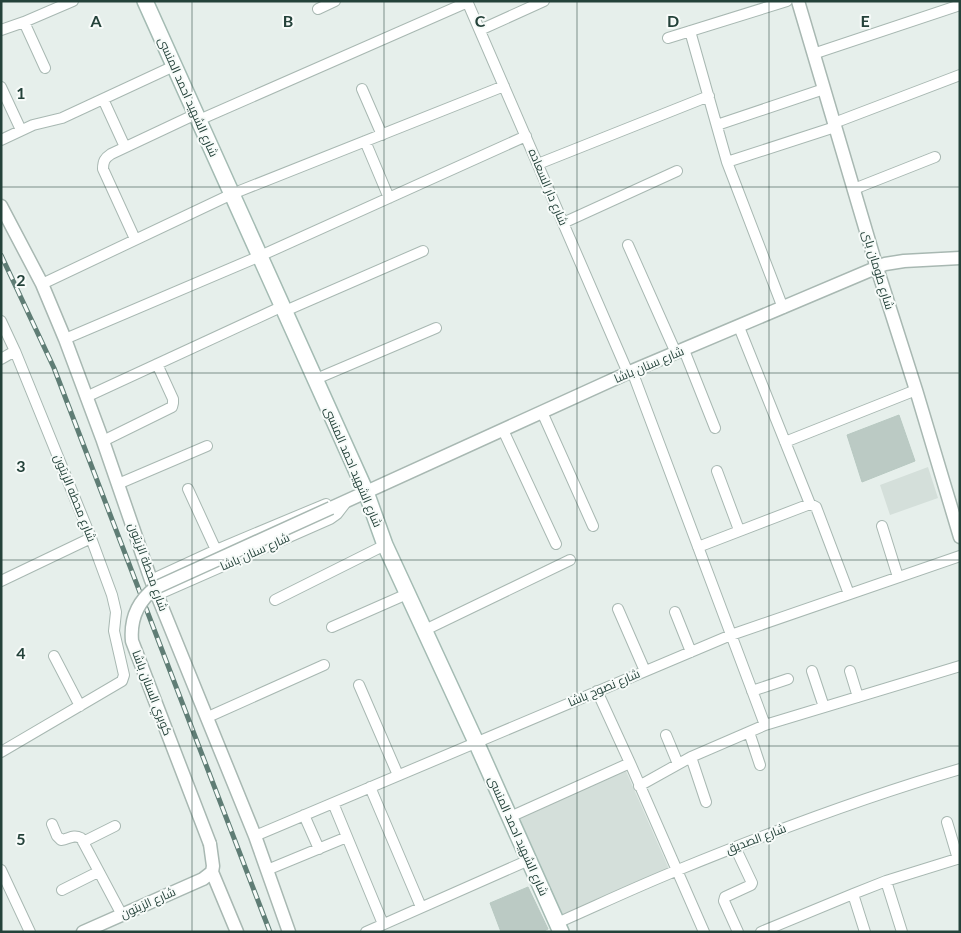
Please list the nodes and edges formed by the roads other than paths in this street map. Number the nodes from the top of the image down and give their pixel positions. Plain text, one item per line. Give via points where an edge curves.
1 (73, 1) edge
2 (145, 1) edge
3 (335, 1) edge
4 (544, 1) edge
5 (787, 1) edge
6 (798, 1) edge
7 (468, 2) edge
8 (941, 6) edge
9 (960, 6) edge
10 (318, 9) dead end
11 (24, 22) junction
12 (1, 30) edge
13 (480, 30) junction
14 (690, 31) junction
15 (668, 38) dead end
16 (813, 54) junction
17 (174, 66) junction
18 (45, 68) dead end
19 (960, 75) edge
20 (504, 86) junction
21 (1, 87) edge
22 (362, 89) dead end
23 (824, 89) junction
24 (709, 96) junction
25 (103, 99) junction
26 (197, 117) junction
27 (717, 125) junction
28 (835, 125) junction
29 (21, 130) junction
30 (382, 135) junction
31 (526, 136) junction
32 (1, 140) edge
33 (365, 141) junction
34 (125, 147) junction
35 (935, 157) dead end
36 (727, 162) junction
37 (538, 164) junction
38 (677, 172) dead end
39 (854, 189) junction
40 (232, 194) junction
41 (389, 198) junction
42 (1, 206) edge
43 (563, 223) junction
44 (135, 240) junction
45 (628, 245) dead end
46 (423, 251) dead end
47 (260, 256) junction
48 (960, 258) edge
49 (877, 268) junction
50 (42, 284) junction
51 (783, 308) junction
52 (284, 309) junction
53 (1, 321) edge
54 (739, 327) junction
55 (436, 328) dead end
56 (65, 339) junction
57 (15, 351) junction
58 (680, 352) junction
59 (1, 359) edge
60 (157, 364) junction
61 (630, 372) junction
62 (316, 379) junction
63 (916, 390) junction
64 (86, 397) junction
65 (542, 412) junction
66 (715, 428) dead end
67 (503, 430) junction
68 (103, 441) junction
69 (785, 442) junction
70 (207, 446) dead end
71 (717, 471) dead end
72 (118, 484) junction
73 (188, 489) dead end
74 (366, 492) junction
75 (347, 501) junction
76 (813, 506) junction
77 (331, 508) joint
78 (956, 511) edge
79 (593, 526) dead end
80 (882, 526) dead end
81 (739, 530) junction
82 (960, 537) edge
83 (91, 538) junction
84 (556, 544) dead end
85 (386, 545) junction
86 (698, 547) junction
87 (216, 550) junction
88 (960, 556) edge
89 (570, 560) dead end
90 (898, 577) junction
91 (151, 580) junction
92 (1, 581) edge
93 (408, 594) junction
94 (850, 594) junction
95 (157, 595) junction
96 (275, 600) dead end
97 (618, 609) dead end
98 (675, 612) dead end
99 (332, 627) dead end
100 (424, 630) junction
101 (731, 634) junction
102 (690, 652) junction
103 (54, 656) dead end
104 (324, 665) dead end
105 (960, 666) edge
106 (850, 670) dead end
107 (645, 671) junction
108 (812, 671) dead end
109 (788, 679) dead end
110 (359, 685) dead end
111 (597, 691) junction
112 (752, 691) junction
113 (858, 697) junction
114 (80, 706) junction
115 (824, 707) junction
116 (208, 717) junction
117 (765, 725) junction
118 (749, 732) junction
119 (666, 735) dead end
120 (476, 742) junction
121 (1, 752) edge
122 (691, 757) junction
123 (630, 763) junction
124 (678, 764) junction
125 (760, 765) dead end
126 (960, 769) edge
127 (398, 775) junction
128 (639, 786) junction
129 (370, 787) junction
130 (333, 802) junction
131 (706, 802) dead end
132 (304, 815) junction
133 (510, 817) junction
134 (947, 822) dead end
135 (52, 824) dead end
136 (115, 826) dead end
137 (255, 836) junction
138 (347, 837) junction
139 (83, 842) junction
140 (735, 847) junction
141 (319, 849) junction
142 (959, 858) edge
143 (529, 860) junction
144 (1, 870) edge
145 (267, 870) junction
146 (676, 870) junction
147 (98, 872) junction
148 (212, 872) junction
149 (886, 881) junction
150 (4, 884) edge
151 (62, 890) dead end
152 (853, 894) junction
153 (421, 908) junction
154 (122, 915) junction
155 (383, 924) junction
156 (559, 927) edge
157 (30, 932) edge
158 (83, 932) edge
159 (236, 932) edge
160 (289, 932) edge
161 (366, 932) edge
162 (704, 932) edge
163 (738, 932) edge
164 (761, 932) edge
165 (865, 932) edge
166 (902, 932) edge

1 - 11 street
2 - 17 main road, شارع الشهيد احمد المنسى
3 - 10 street
4 - 13 street
5 - 14 street
6 - 16 street, شارع طومان باى
7 - 13 street, شارع دار السعاده
7 - 26 street
8 - 9 street
8 - 16 street
11 - 12 street
11 - 18 street
13 - 20 street, شارع دار السعاده
14 - 15 street
14 - 24 street
16 - 23 street, شارع طومان باى
17 - 25 street
17 - 26 main road, شارع الشهيد احمد المنسى
19 - 28 street
20 - 30 street
20 - 31 street, شارع دار السعاده
21 - 29 street
22 - 30 street
23 - 27 street
23 - 28 street, شارع طومان باى
24 - 27 street
24 - 37 street
25 - 29 street via 62,118
25 - 34 street
26 - 34 street
26 - 40 main road, شارع الشهيد احمد المنسى
27 - 36 street
28 - 36 street
28 - 39 street, شارع طومان باى
29 - 32 street
30 - 33 street
31 - 37 street, شارع دار السعاده
31 - 41 street
33 - 40 street
33 - 41 street
34 - 44 street via 106,157 103,169
35 - 39 street
36 - 51 street
37 - 43 street, شارع دار السعاده
38 - 43 street
39 - 49 street, شارع طومان باى
40 - 44 street
40 - 47 main road, شارع الشهيد احمد المنسى
41 - 47 street
42 - 50 street, شارع محطة الزيتون
43 - 61 street, شارع دار السعاده
44 - 50 street
45 - 58 street
46 - 52 street
47 - 52 main road, شارع الشهيد احمد المنسى
47 - 56 street
48 - 49 street, شارع سنان باشا via 904,260
49 - 51 street, شارع سنان باشا
49 - 63 street, شارع طومان باى
50 - 56 street, شارع محطة الزيتون
51 - 54 street, شارع سنان باشا
52 - 60 street
52 - 62 main road, شارع الشهيد احمد المنسى
53 - 57 street, شارع محطه الزيتون
54 - 58 street, شارع سنان باشا
54 - 69 street
55 - 62 street
56 - 64 street, شارع محطة الزيتون
57 - 59 street
57 - 83 street, شارع محطه الزيتون
58 - 61 street, شارع سنان باشا
58 - 66 street
60 - 64 street
60 - 68 street via 173,399 172,407
61 - 65 street, شارع سنان باشا
61 - 86 street, شارع دار السعاده
62 - 74 main road, شارع الشهيد احمد المنسى
63 - 69 street
63 - 78 street, شارع طومان باى
64 - 68 street, شارع محطة الزيتون
65 - 67 street, شارع سنان باشا
65 - 79 street
67 - 74 street, شارع سنان باشا
67 - 84 street
68 - 72 street, شارع محطة الزيتون
69 - 76 street
70 - 72 street
71 - 81 street
72 - 91 street, شارع محطة الزيتون
73 - 87 street
74 - 75 street, شارع سنان باشا
74 - 85 main road, شارع الشهيد احمد المنسى
75 - 77 street, شارع سنان باشا
75 - 87 street, شارع سنان باشا via 331,502
75 - 95 street, شارع سنان باشا via 330,519
76 - 81 street
76 - 94 street
77 - 148 street, كوبري السنان باشا, bridge via 155,588 142,600 134,615 132,641 210,844
78 - 82 street, شارع طومان باى
80 - 90 street
81 - 86 street
83 - 92 street
83 - 114 street, شارع محطه الزيتون via 112,595 116,612 114,631 124,674 122,680
85 - 93 main road, شارع الشهيد احمد المنسى
85 - 96 street
86 - 101 street, شارع دار السعاده
87 - 91 street, شارع سنان باشا
88 - 90 street, شارع نصوح باشا
89 - 100 street
90 - 94 street, شارع نصوح باشا
91 - 95 street, شارع محطة الزيتون
93 - 99 street
93 - 100 main road, شارع الشهيد احمد المنسى
94 - 101 street, شارع نصوح باشا
95 - 116 street, شارع محطة الزيتون
97 - 107 street
98 - 102 street
100 - 120 main road, شارع الشهيد احمد المنسى
101 - 102 street, شارع نصوح باشا
101 - 112 street, شارع دار السعاده
102 - 107 street, شارع نصوح باشا
103 - 114 street
104 - 116 street
105 - 113 street
106 - 113 street
107 - 111 street, شارع نصوح باشا
108 - 115 street
109 - 112 street
110 - 127 street
111 - 120 street, شارع نصوح باشا
111 - 123 street
112 - 117 street, شارع دار السعاده
113 - 115 street
114 - 121 street
115 - 117 street
116 - 137 street, شارع محطة الزيتون
117 - 118 street
118 - 122 street
118 - 125 street
119 - 124 street
120 - 127 street, شارع نصوح باشا
120 - 133 main road, شارع الشهيد احمد المنسى
122 - 124 street
122 - 131 street
123 - 128 street
123 - 133 street
124 - 128 street
126 - 140 street, شارع الصديق via 844,806
127 - 129 street, شارع نصوح باشا
128 - 146 street
129 - 130 street, شارع نصوح باشا
129 - 153 street
130 - 132 street, شارع نصوح باشا
130 - 138 street
132 - 137 street, شارع نصوح باشا
132 - 141 street
133 - 143 main road, شارع الشهيد احمد المنسى
134 - 142 street
135 - 139 street via 62,840 77,836
136 - 139 street
137 - 145 street, شارع محطة الزيتون
138 - 141 street
138 - 155 street
139 - 147 street
140 - 146 street, شارع الصديق
140 - 163 street via 752,883 724,901
141 - 145 street
142 - 149 street
143 - 153 street
143 - 156 main road, شارع الشهيد احمد المنسى
144 - 150 street
145 - 160 street, شارع محطة الزيتون
146 - 156 street, شارع الصديق
146 - 162 street
147 - 151 street
147 - 154 street
148 - 154 street, شارع الزيتون
148 - 159 street
149 - 152 street
149 - 166 street
150 - 157 street
152 - 164 street
152 - 165 street
153 - 155 street
154 - 158 street, شارع الزيتون
155 - 161 street

